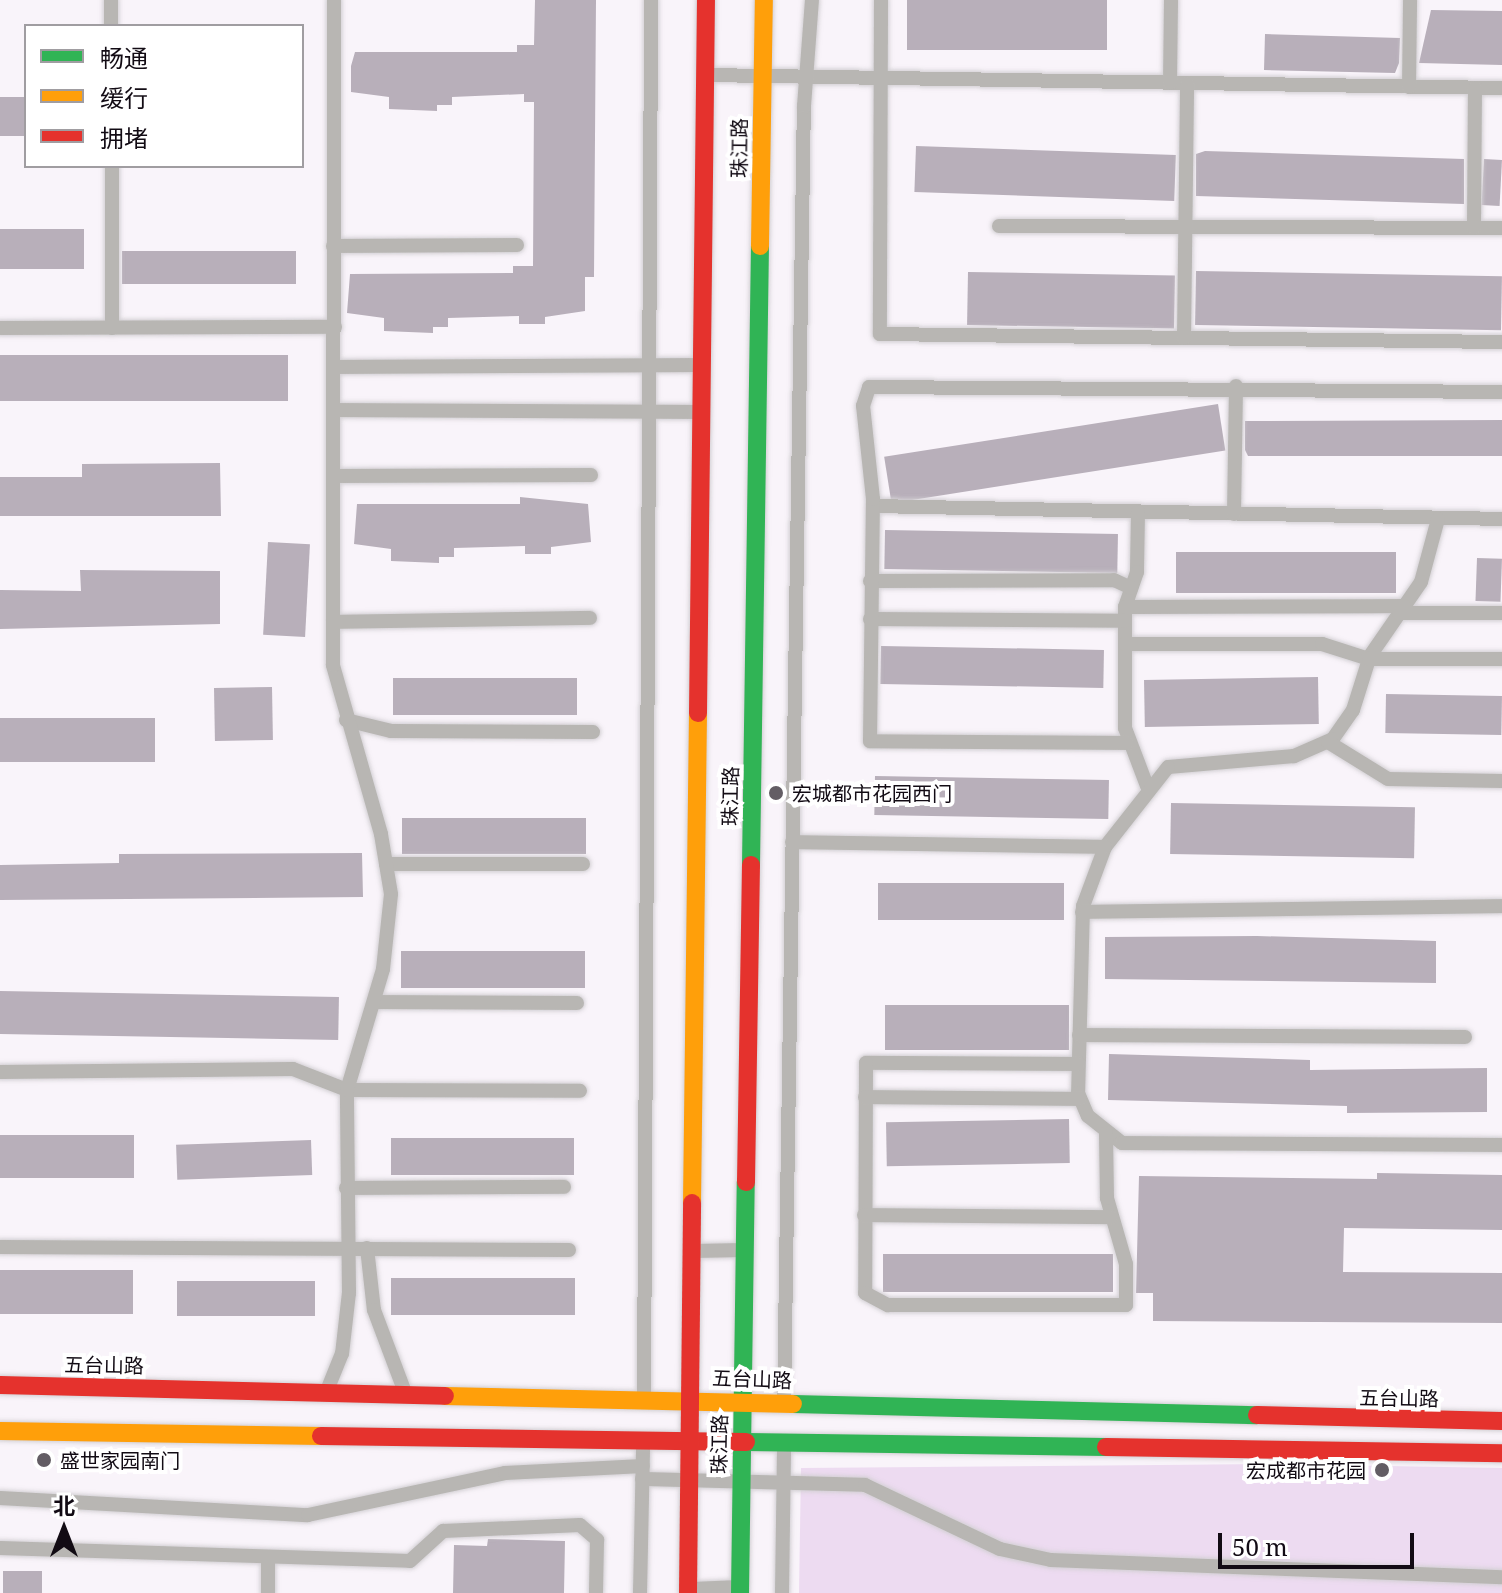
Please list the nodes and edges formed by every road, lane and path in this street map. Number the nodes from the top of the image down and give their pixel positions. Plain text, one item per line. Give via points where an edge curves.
1 (111, 0) edge
2 (334, 0) edge
3 (651, 0) edge
4 (706, 0) edge
5 (764, 0) edge
6 (812, 0) edge
7 (881, 0) edge
8 (1171, 0) edge
9 (1410, 0) edge
10 (111, 24) edge
11 (705, 75) junction
12 (763, 76) junction
13 (805, 77) junction
14 (881, 78) junction
15 (1170, 83) junction
16 (1187, 83) junction
17 (1409, 87) junction
18 (1475, 88) junction
19 (1502, 88) edge
20 (112, 168) edge
21 (999, 226) dead end
22 (1186, 226) junction
23 (1474, 228) junction
24 (1502, 228) edge
25 (517, 245) dead end
26 (333, 246) junction
27 (335, 327) junction
28 (0, 328) edge
29 (112, 328) junction
30 (1184, 338) junction
31 (1502, 342) edge
32 (648, 364) junction
33 (702, 365) junction
34 (336, 367) junction
35 (1236, 386) junction
36 (1502, 392) edge
37 (336, 410) junction
38 (648, 410) junction
39 (702, 412) junction
40 (591, 475) dead end
41 (338, 476) junction
42 (873, 506) junction
43 (1138, 512) junction
44 (1234, 514) junction
45 (1438, 519) junction
46 (1502, 519) edge
47 (870, 581) junction
48 (1131, 588) junction
49 (1401, 610) junction
50 (1502, 613) edge
51 (1125, 614) junction
52 (590, 618) dead end
53 (870, 619) junction
54 (333, 622) junction
55 (1125, 644) junction
56 (1369, 659) junction
57 (1502, 659) edge
58 (346, 720) junction
59 (593, 732) dead end
60 (1328, 742) junction
61 (1127, 743) junction
62 (1502, 781) edge
63 (1147, 786) junction
64 (792, 842) junction
65 (1105, 847) junction
66 (386, 864) junction
67 (583, 864) dead end
68 (1502, 906) edge
69 (1082, 912) junction
70 (374, 1002) junction
71 (577, 1003) dead end
72 (1079, 1035) junction
73 (1465, 1037) dead end
74 (1078, 1064) junction
75 (0, 1072) edge
76 (347, 1090) junction
77 (580, 1091) dead end
78 (865, 1097) junction
79 (1080, 1099) junction
80 (1106, 1133) junction
81 (1502, 1145) edge
82 (564, 1187) dead end
83 (346, 1188) junction
84 (864, 1215) junction
85 (1111, 1217) junction
86 (0, 1247) edge
87 (367, 1248) junction
88 (348, 1249) junction
89 (569, 1250) dead end
90 (744, 1250) junction
91 (692, 1251) junction
92 (0, 1385) edge
93 (327, 1392) junction
94 (406, 1394) junction
95 (691, 1399) junction
96 (742, 1401) junction
97 (644, 1420) junction
98 (1502, 1421) edge
99 (784, 1423) junction
100 (0, 1431) edge
101 (690, 1442) junction
102 (741, 1444) junction
103 (1502, 1453) edge
104 (643, 1473) junction
105 (690, 1479) junction
106 (741, 1479) junction
107 (783, 1479) junction
108 (0, 1498) edge
109 (0, 1548) edge
110 (268, 1557) junction
111 (1502, 1577) edge
112 (740, 1590) edge
113 (688, 1591) edge
114 (268, 1593) edge
115 (596, 1593) edge
116 (640, 1593) edge
117 (782, 1593) edge

1 - 10 lane
2 - 26 lane
3 - 32 lane
4 - 11 street, 珠江路
5 - 12 street, 珠江路
6 - 13 lane
7 - 14 lane
8 - 15 lane
9 - 17 lane
11 - 12 lane
11 - 33 street, 珠江路
12 - 13 lane
12 - 90 street, 珠江路
13 - 14 lane
13 - 64 lane
14 - 15 lane
14 - 30 lane via 880,334
15 - 16 lane
16 - 17 lane
16 - 22 lane
17 - 18 lane
18 - 19 lane
18 - 23 lane
20 - 29 lane
21 - 22 lane
22 - 23 lane
22 - 30 lane
23 - 24 lane
25 - 26 lane
26 - 27 lane
27 - 29 lane
27 - 34 lane
28 - 29 lane
30 - 31 lane
32 - 33 lane
32 - 34 lane
32 - 38 lane
33 - 39 street, 珠江路
34 - 37 lane
35 - 36 lane
35 - 42 lane via 876,383 863,406
35 - 44 lane
37 - 38 lane
37 - 41 lane
38 - 39 lane
38 - 97 lane
39 - 91 street, 珠江路
40 - 41 lane
41 - 54 lane
42 - 43 lane
42 - 47 lane
43 - 44 lane
43 - 48 lane
44 - 45 lane
45 - 46 lane
45 - 49 lane via 1421,582
47 - 48 lane via 1114,580
47 - 53 lane
48 - 51 lane
49 - 50 lane
49 - 51 lane
49 - 56 lane
51 - 53 lane
51 - 55 lane
52 - 54 lane
53 - 61 lane via 870,741
54 - 58 lane via 333,665
55 - 56 lane via 1322,644
55 - 61 lane
56 - 57 lane
56 - 60 lane via 1353,710
58 - 59 lane via 391,731
58 - 66 lane
60 - 62 lane via 1388,779
60 - 63 lane via 1294,756 1168,767
61 - 63 lane
63 - 65 lane
64 - 65 lane
64 - 99 lane
65 - 69 lane
66 - 67 lane
66 - 70 lane via 391,894
68 - 69 lane
69 - 72 lane
70 - 71 lane
70 - 76 lane
72 - 73 lane
72 - 74 lane
74 - 78 lane via 866,1063
74 - 79 lane
75 - 76 lane via 293,1069
76 - 77 lane
76 - 83 lane
78 - 79 lane
78 - 84 lane
79 - 80 lane
80 - 81 lane via 1141,1143
80 - 85 lane
82 - 83 lane
83 - 88 lane
84 - 85 lane
84 - 85 lane via 865,1293 888,1305 1126,1305 1126,1264
86 - 88 lane
87 - 88 lane
87 - 89 lane
87 - 94 lane via 374,1310
88 - 93 lane via 342,1354
90 - 91 lane
90 - 96 street, 珠江路
91 - 95 street, 珠江路
92 - 93 street, 五台山路
93 - 94 street, 五台山路
94 - 97 street, 五台山路
95 - 96 street, 五台山路
95 - 97 street, 五台山路
95 - 101 street, 珠江路
96 - 99 street, 五台山路
96 - 102 street, 珠江路
97 - 100 street, 五台山路
97 - 101 street, 五台山路
97 - 104 lane
98 - 99 street, 五台山路
99 - 102 street, 五台山路
99 - 103 street, 五台山路
99 - 107 lane
101 - 102 street, 五台山路
101 - 105 street, 珠江路
102 - 106 street, 珠江路
104 - 105 lane
104 - 108 lane via 505,1473 308,1515
104 - 116 lane
105 - 106 lane
105 - 113 street, 珠江路
106 - 107 lane
106 - 112 street, 珠江路
107 - 111 lane via 865,1485 1000,1549 1051,1560
107 - 117 lane
109 - 110 lane
110 - 114 lane
110 - 115 lane via 410,1561 443,1531 580,1525 597,1540
112 - 113 lane

